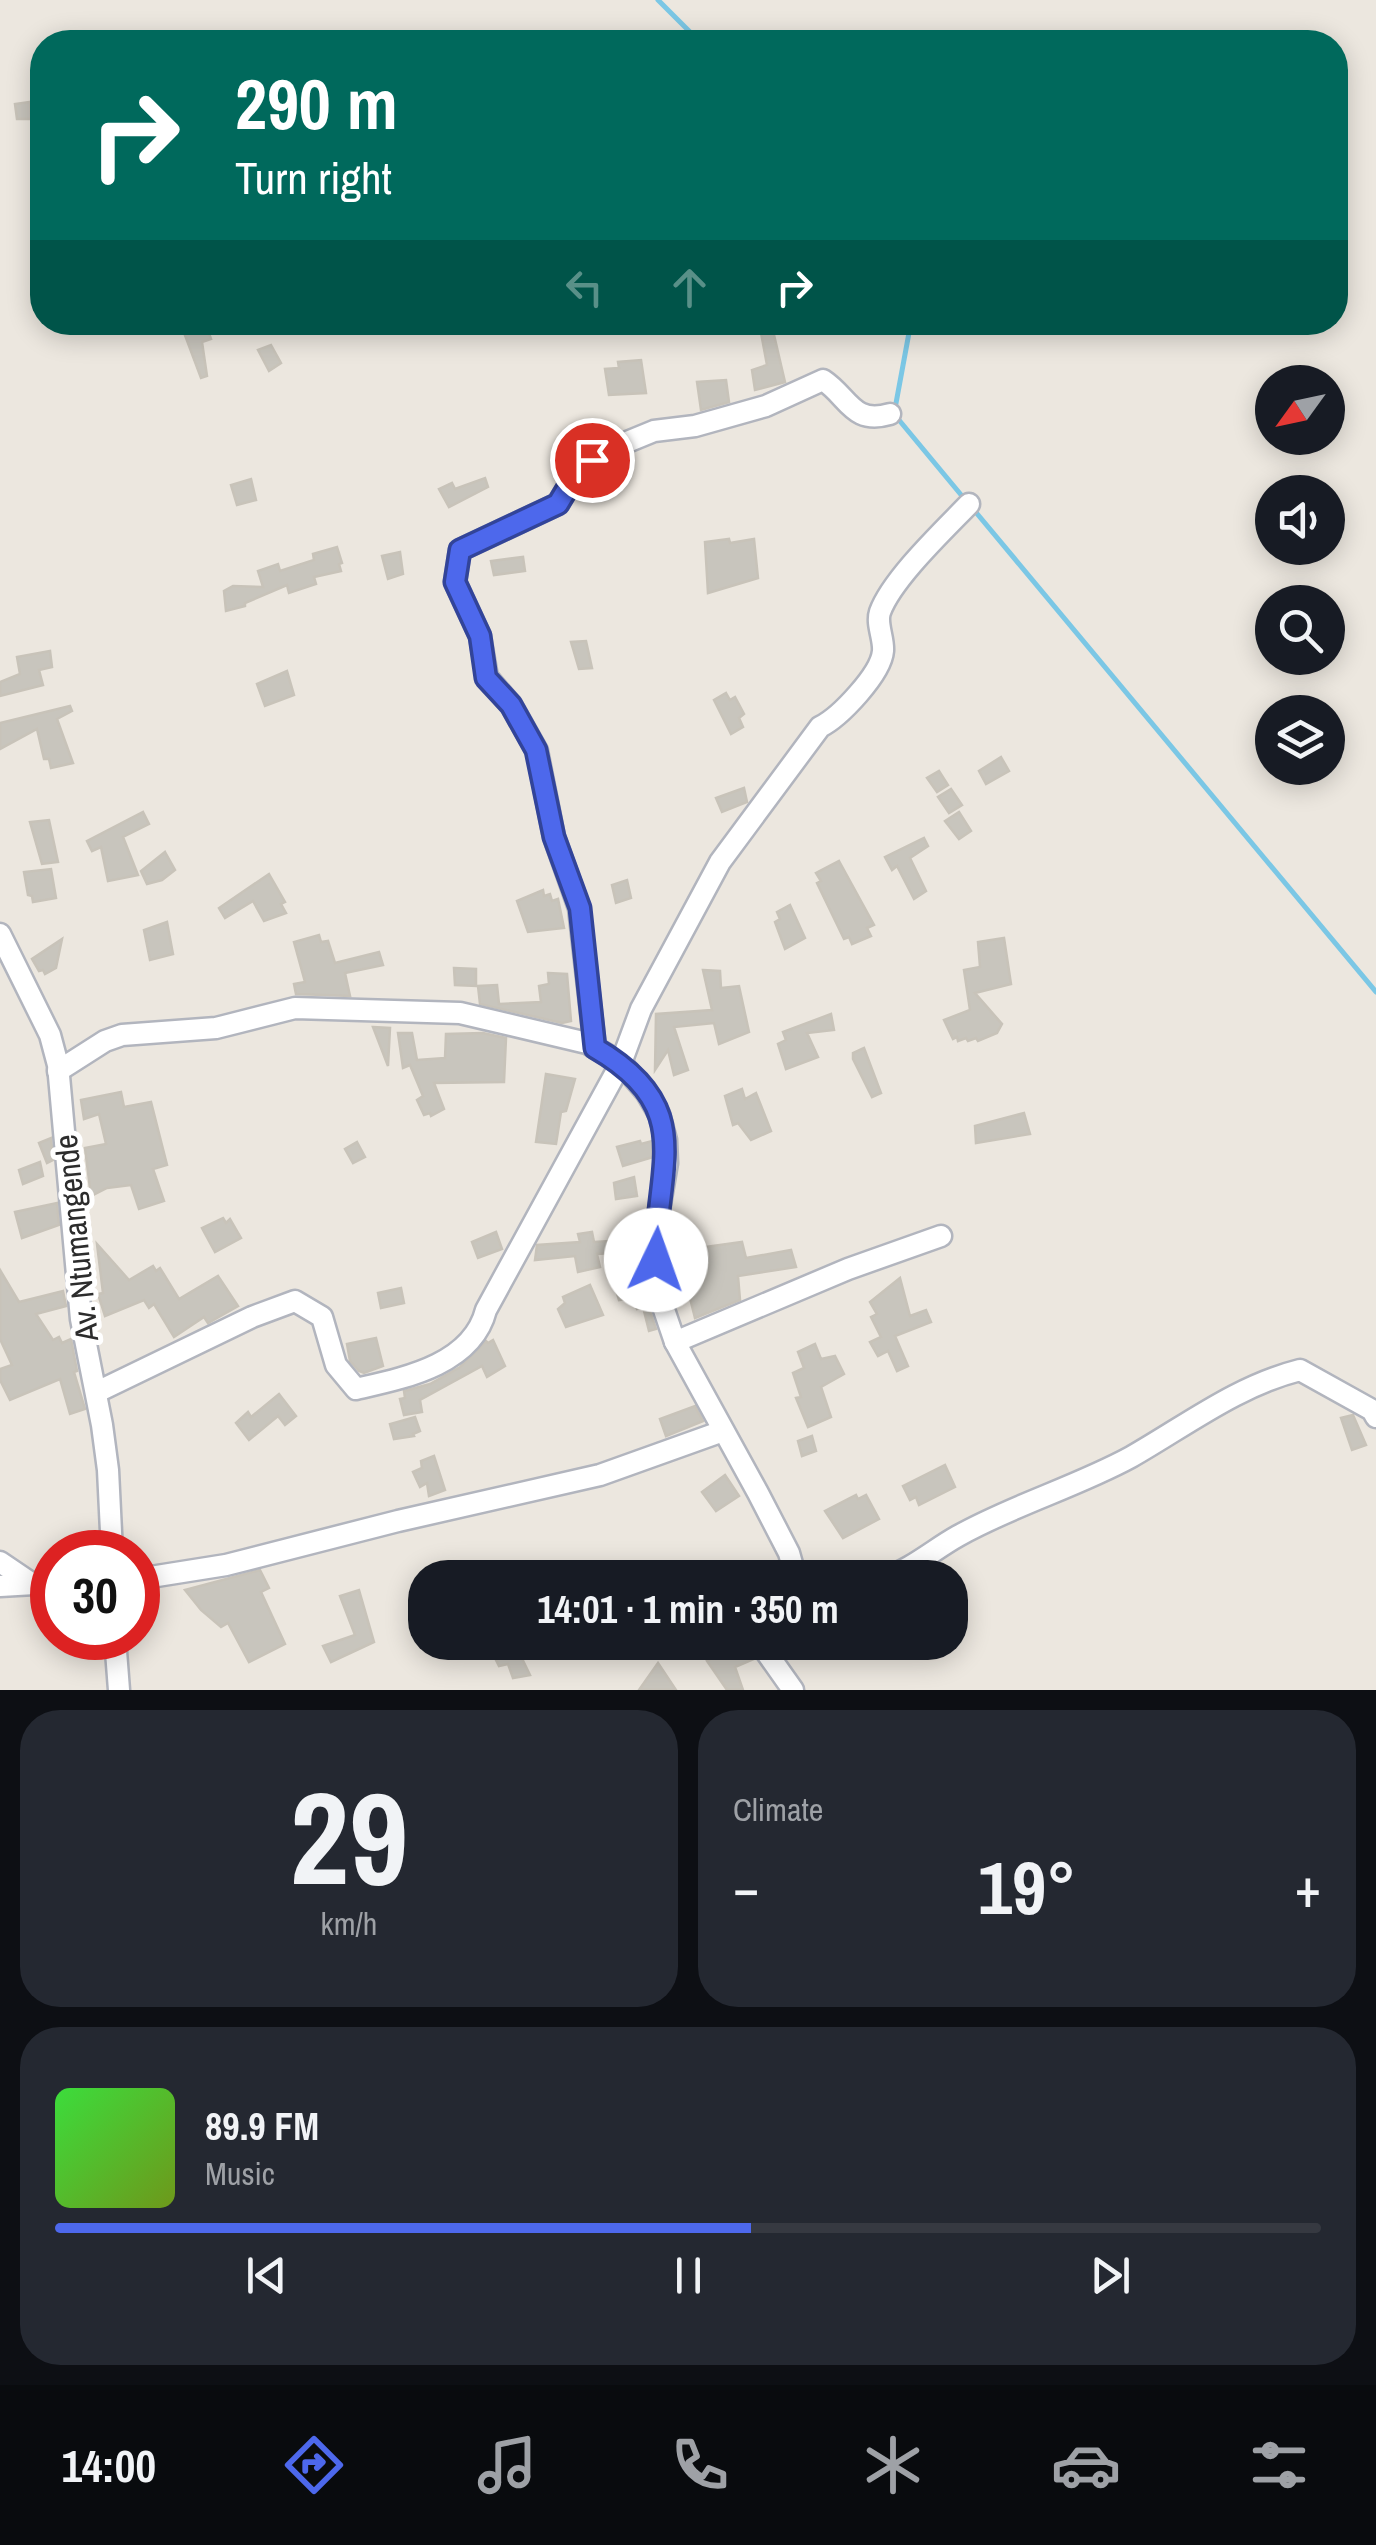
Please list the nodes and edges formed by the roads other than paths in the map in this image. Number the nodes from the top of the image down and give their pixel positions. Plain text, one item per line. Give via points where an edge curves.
1 (890, 414) dead end
2 (969, 504) dead end
3 (0, 934) edge
4 (595, 1048) junction
5 (621, 1063) junction
6 (58, 1071) junction
7 (940, 1236) dead end
8 (674, 1342) junction
9 (97, 1392) junction
10 (1376, 1417) edge
11 (723, 1431) junction
12 (111, 1530) edge
13 (791, 1560) edge
14 (920, 1560) edge
15 (0, 1562) edge
16 (160, 1576) edge
17 (30, 1582) edge
18 (30, 1583) edge
19 (0, 1586) edge
20 (117, 1660) edge
21 (772, 1660) edge
22 (119, 1690) edge
23 (793, 1690) edge

1 - 4 street via 862,416 823,380 766,406 654,431 592,460 558,504 460,550 455,582 480,636 486,678 511,705 536,750 554,837 580,908
2 - 5 street via 912,564 879,613 883,651 876,670 834,720 820,727 720,862 640,1009
3 - 6 street, Av. Ntumangende via 50,1035
4 - 5 street
4 - 6 street via 460,1012 296,1008 216,1028 122,1035
5 - 8 street via 659,1114 666,1140 656,1260
5 - 9 street via 486,1310 481,1331 450,1358 356,1388 336,1366 322,1316 295,1302
6 - 9 street, Av. Ntumangende via 81,1319
7 - 8 street
8 - 11 street
9 - 12 street, Av. Ntumangende
10 - 14 street via 1300,1370 1269,1378 1131,1457
11 - 13 street
11 - 16 street via 600,1475
15 - 17 street
18 - 19 street
20 - 22 street
21 - 23 street

